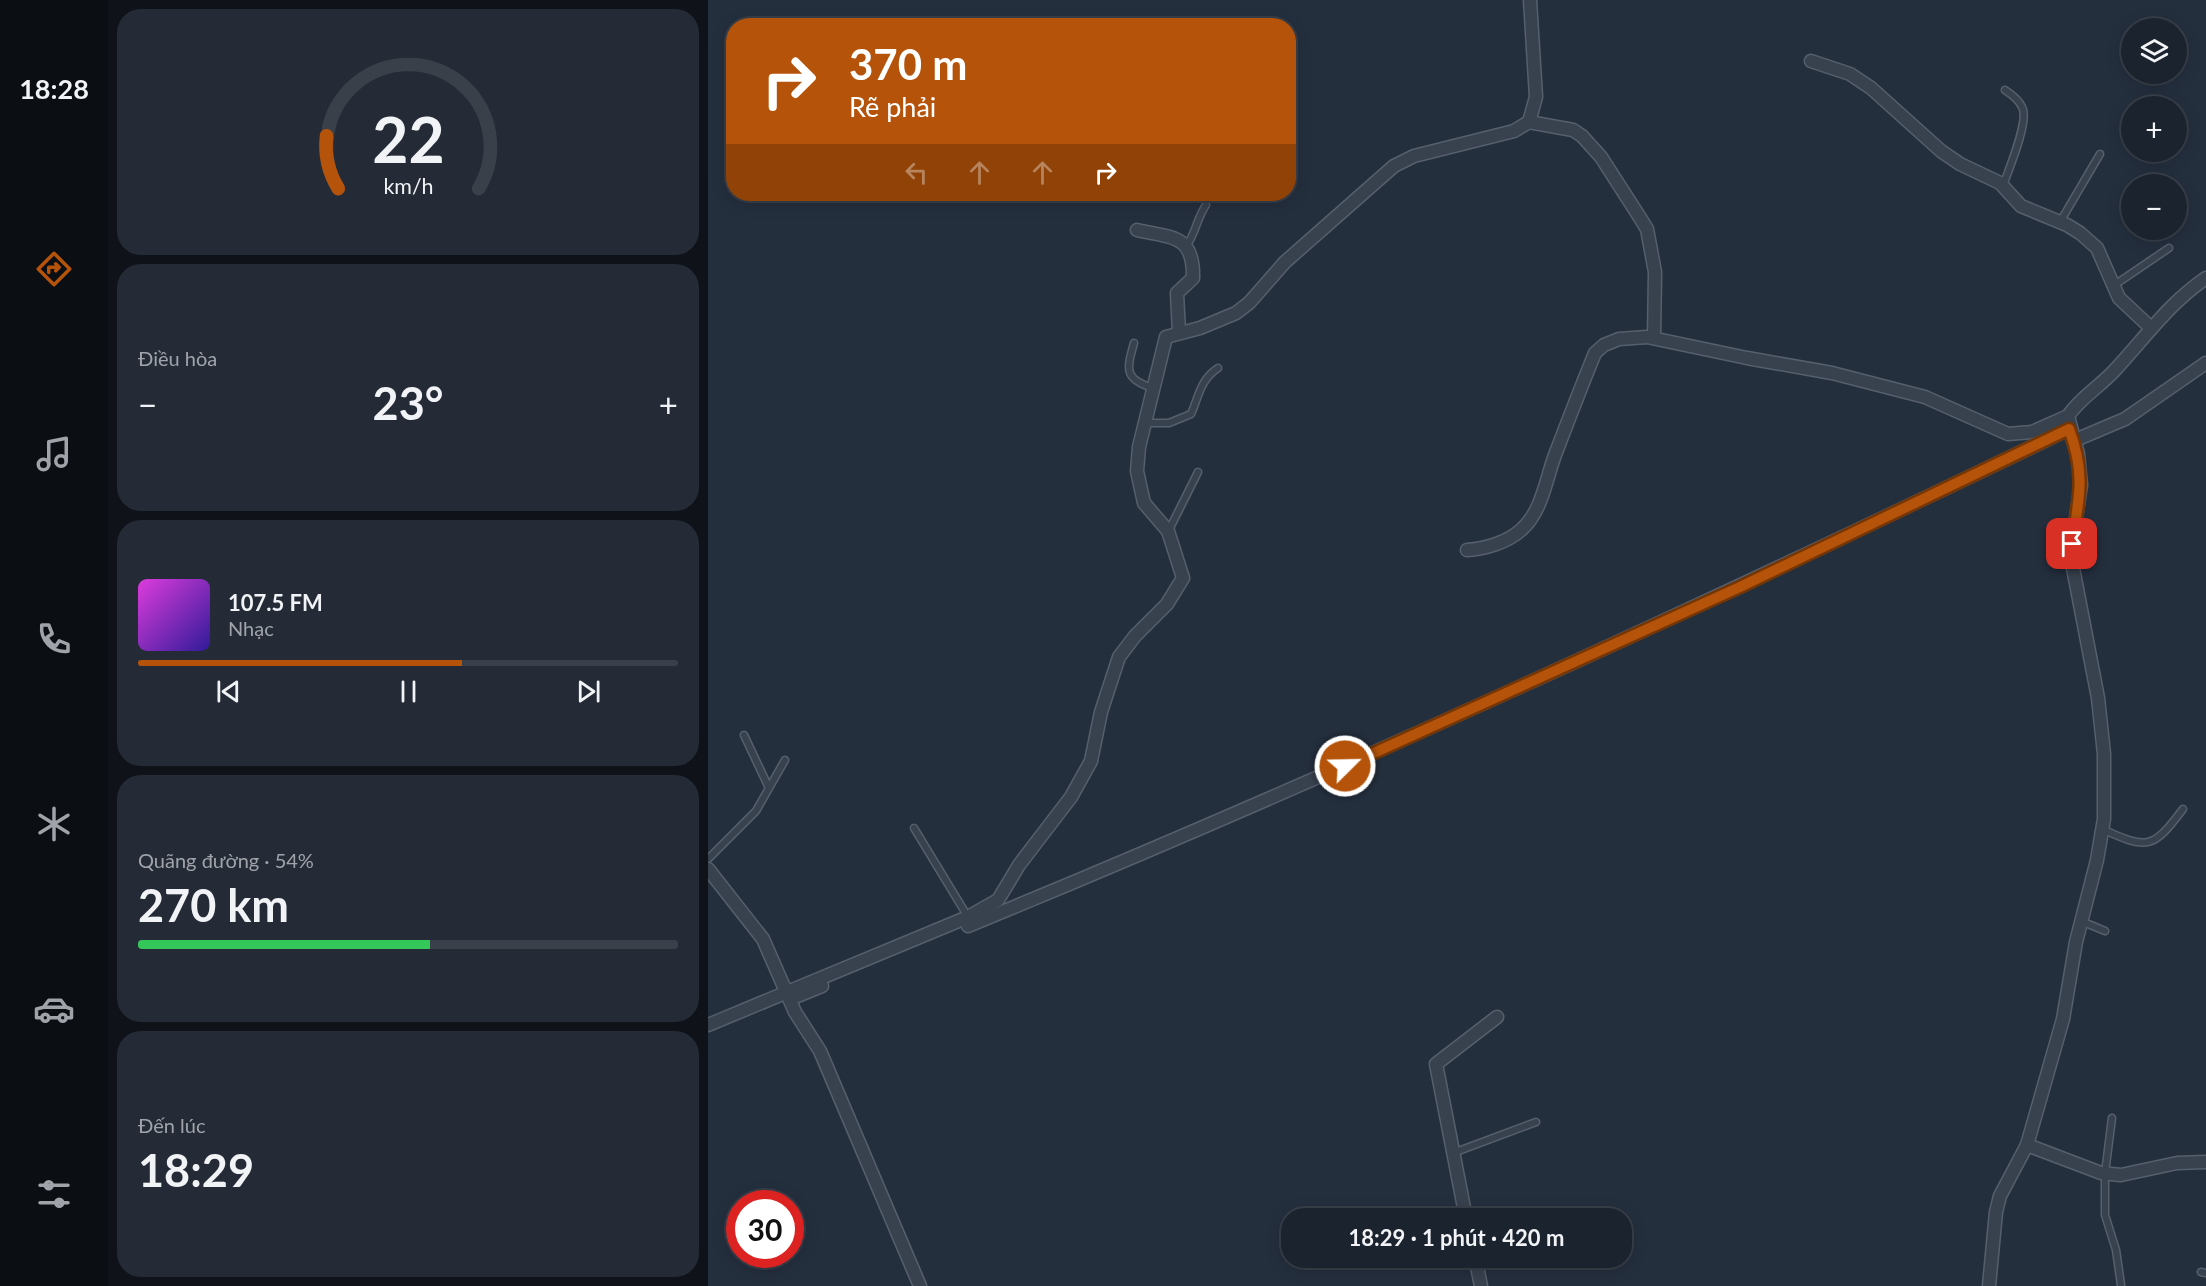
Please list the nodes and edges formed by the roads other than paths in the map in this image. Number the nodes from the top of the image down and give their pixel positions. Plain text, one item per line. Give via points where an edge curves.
1 (1530, 0) edge
2 (1811, 61) dead end
3 (2005, 90) dead end
4 (1529, 122) junction
5 (2100, 154) dead end
6 (2003, 186) junction
7 (1206, 206) dead end
8 (2060, 222) junction
9 (1137, 230) dead end
10 (1187, 245) junction
11 (2169, 249) dead end
12 (2206, 278) edge
13 (2112, 287) junction
14 (2150, 327) junction
15 (1179, 333) junction
16 (1654, 338) junction
17 (1134, 343) dead end
18 (2206, 363) edge
19 (1218, 368) dead end
20 (1152, 388) junction
21 (2068, 416) junction
22 (1146, 423) junction
23 (2071, 435) junction
24 (1198, 472) dead end
25 (1168, 531) junction
26 (1467, 550) dead end
27 (744, 735) dead end
28 (785, 760) dead end
29 (769, 788) junction
30 (2183, 809) dead end
31 (914, 828) dead end
32 (2102, 829) junction
33 (708, 859) edge
34 (708, 868) edge
35 (712, 882) edge
36 (968, 917) junction
37 (2081, 921) junction
38 (2105, 931) dead end
39 (788, 995) junction
40 (1497, 1017) dead end
41 (708, 1025) edge
42 (2112, 1118) dead end
43 (1536, 1122) dead end
44 (2027, 1145) junction
45 (1452, 1153) junction
46 (2206, 1162) edge
47 (2105, 1173) junction
48 (1464, 1208) edge
49 (1477, 1268) edge
50 (2121, 1285) edge
51 (920, 1286) edge
52 (1481, 1286) edge
53 (1989, 1286) edge

1 - 4 street via 1536,97
2 - 6 street via 1850,74 1941,151
3 - 6 lane via 2024,113
4 - 15 street via 1514,131 1414,156 1394,166 1285,262 1249,303 1236,313
4 - 16 street via 1573,130 1582,136 1647,229 1655,272
5 - 8 lane
6 - 8 street via 2021,206
7 - 10 lane
8 - 13 street via 2097,248
9 - 10 street
10 - 15 street via 1193,278 1177,293
11 - 13 lane
12 - 14 street
13 - 14 street
14 - 21 street via 2115,370
15 - 20 street via 1166,337 1163,343
16 - 21 street via 1832,373 1925,397 2008,434 2032,432
16 - 26 street via 1619,339 1595,353 1539,505 1528,522 1517,533 1495,544
17 - 20 lane via 1128,366 1130,374
18 - 23 street via 2125,419
19 - 22 lane via 1199,389 1191,414 1170,423
20 - 22 street
21 - 23 street
22 - 25 street via 1139,447 1139,493
23 - 32 street via 2078,454 2081,485 2072,544 2073,568 2098,698 2104,754
23 - 39 street via 1366,757
24 - 25 lane
25 - 36 street via 1183,578 1167,604 1119,657 1101,712 1091,761 1071,797 998,900
27 - 29 lane
28 - 29 lane
29 - 33 lane via 756,811
30 - 32 lane via 2165,834 2144,843 2130,842
31 - 36 lane
32 - 37 street
34 - 35 street
35 - 39 street via 763,939
36 - 39 street
37 - 38 lane
37 - 44 street via 2062,1019
39 - 41 street
39 - 51 street via 820,1051
40 - 45 street via 1436,1064
42 - 47 lane
43 - 45 lane
44 - 47 street
44 - 53 street via 2000,1196
45 - 48 street
46 - 47 street via 2177,1163 2121,1175
47 - 50 lane via 2105,1215
49 - 52 street

